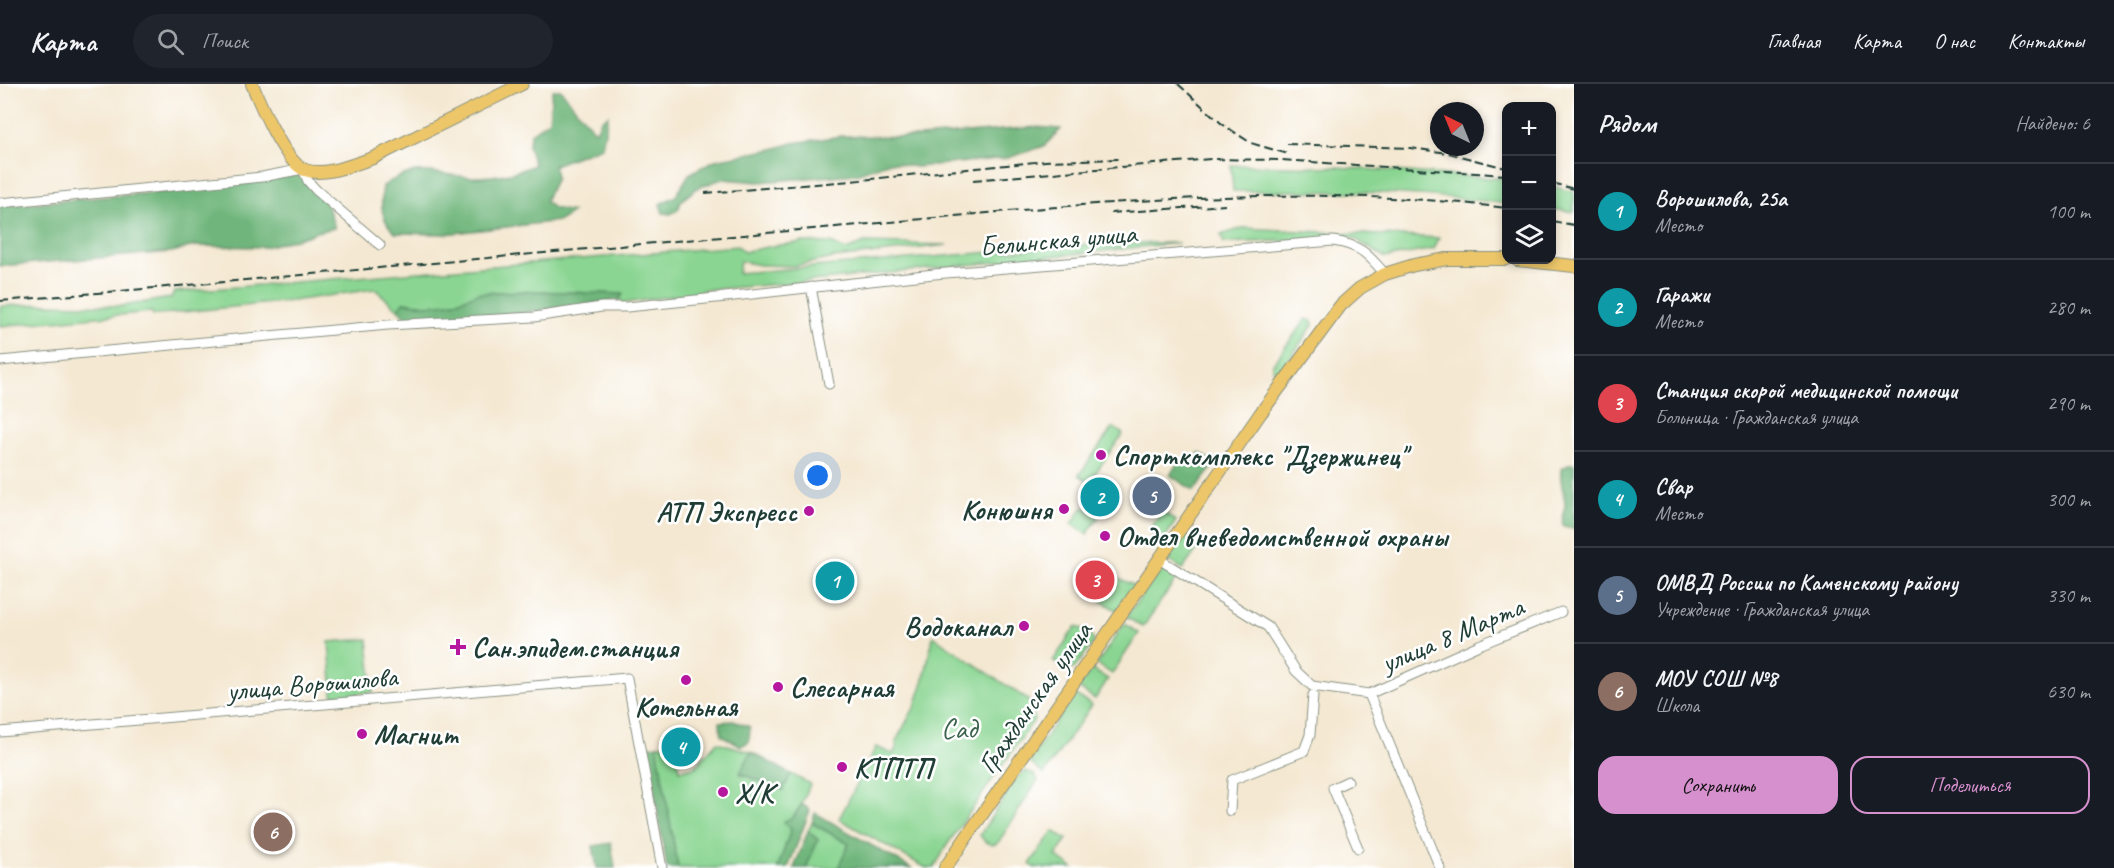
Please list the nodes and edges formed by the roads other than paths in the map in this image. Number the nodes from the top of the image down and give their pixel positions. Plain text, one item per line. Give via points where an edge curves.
1 (252, 84) edge
2 (522, 84) edge
3 (303, 170) junction
4 (0, 203) edge
5 (380, 245) dead end
6 (1502, 259) edge
7 (1555, 264) edge
8 (1574, 266) edge
9 (1385, 274) junction
10 (812, 287) junction
11 (0, 360) edge
12 (829, 384) dead end
13 (1159, 559) junction
14 (1561, 612) dead end
15 (1369, 694) junction
16 (1313, 696) dead end
17 (0, 732) edge
18 (1348, 781) dead end
19 (1230, 812) dead end
20 (1358, 848) dead end
21 (662, 868) edge
22 (945, 868) edge
23 (1440, 868) edge

1 - 3 main road via 283,147
2 - 3 main road via 373,158 326,171
3 - 4 street
3 - 5 street via 316,190
6 - 9 main road via 1447,259
7 - 8 main road
9 - 10 street, Белинская улица via 1356,246 1333,241
9 - 13 main road, Гражданская улица via 1360,288 1330,319
10 - 11 street, Белинская улица via 534,316
10 - 12 street
13 - 15 street via 1268,627 1296,671 1312,686
13 - 22 main road, Гражданская улица
14 - 15 street, улица 8 Марта
15 - 23 street, улица 8 Марта
16 - 19 street via 1310,735 1304,751 1233,780
17 - 21 street, улица Ворошилова via 627,678
18 - 20 street via 1334,788

